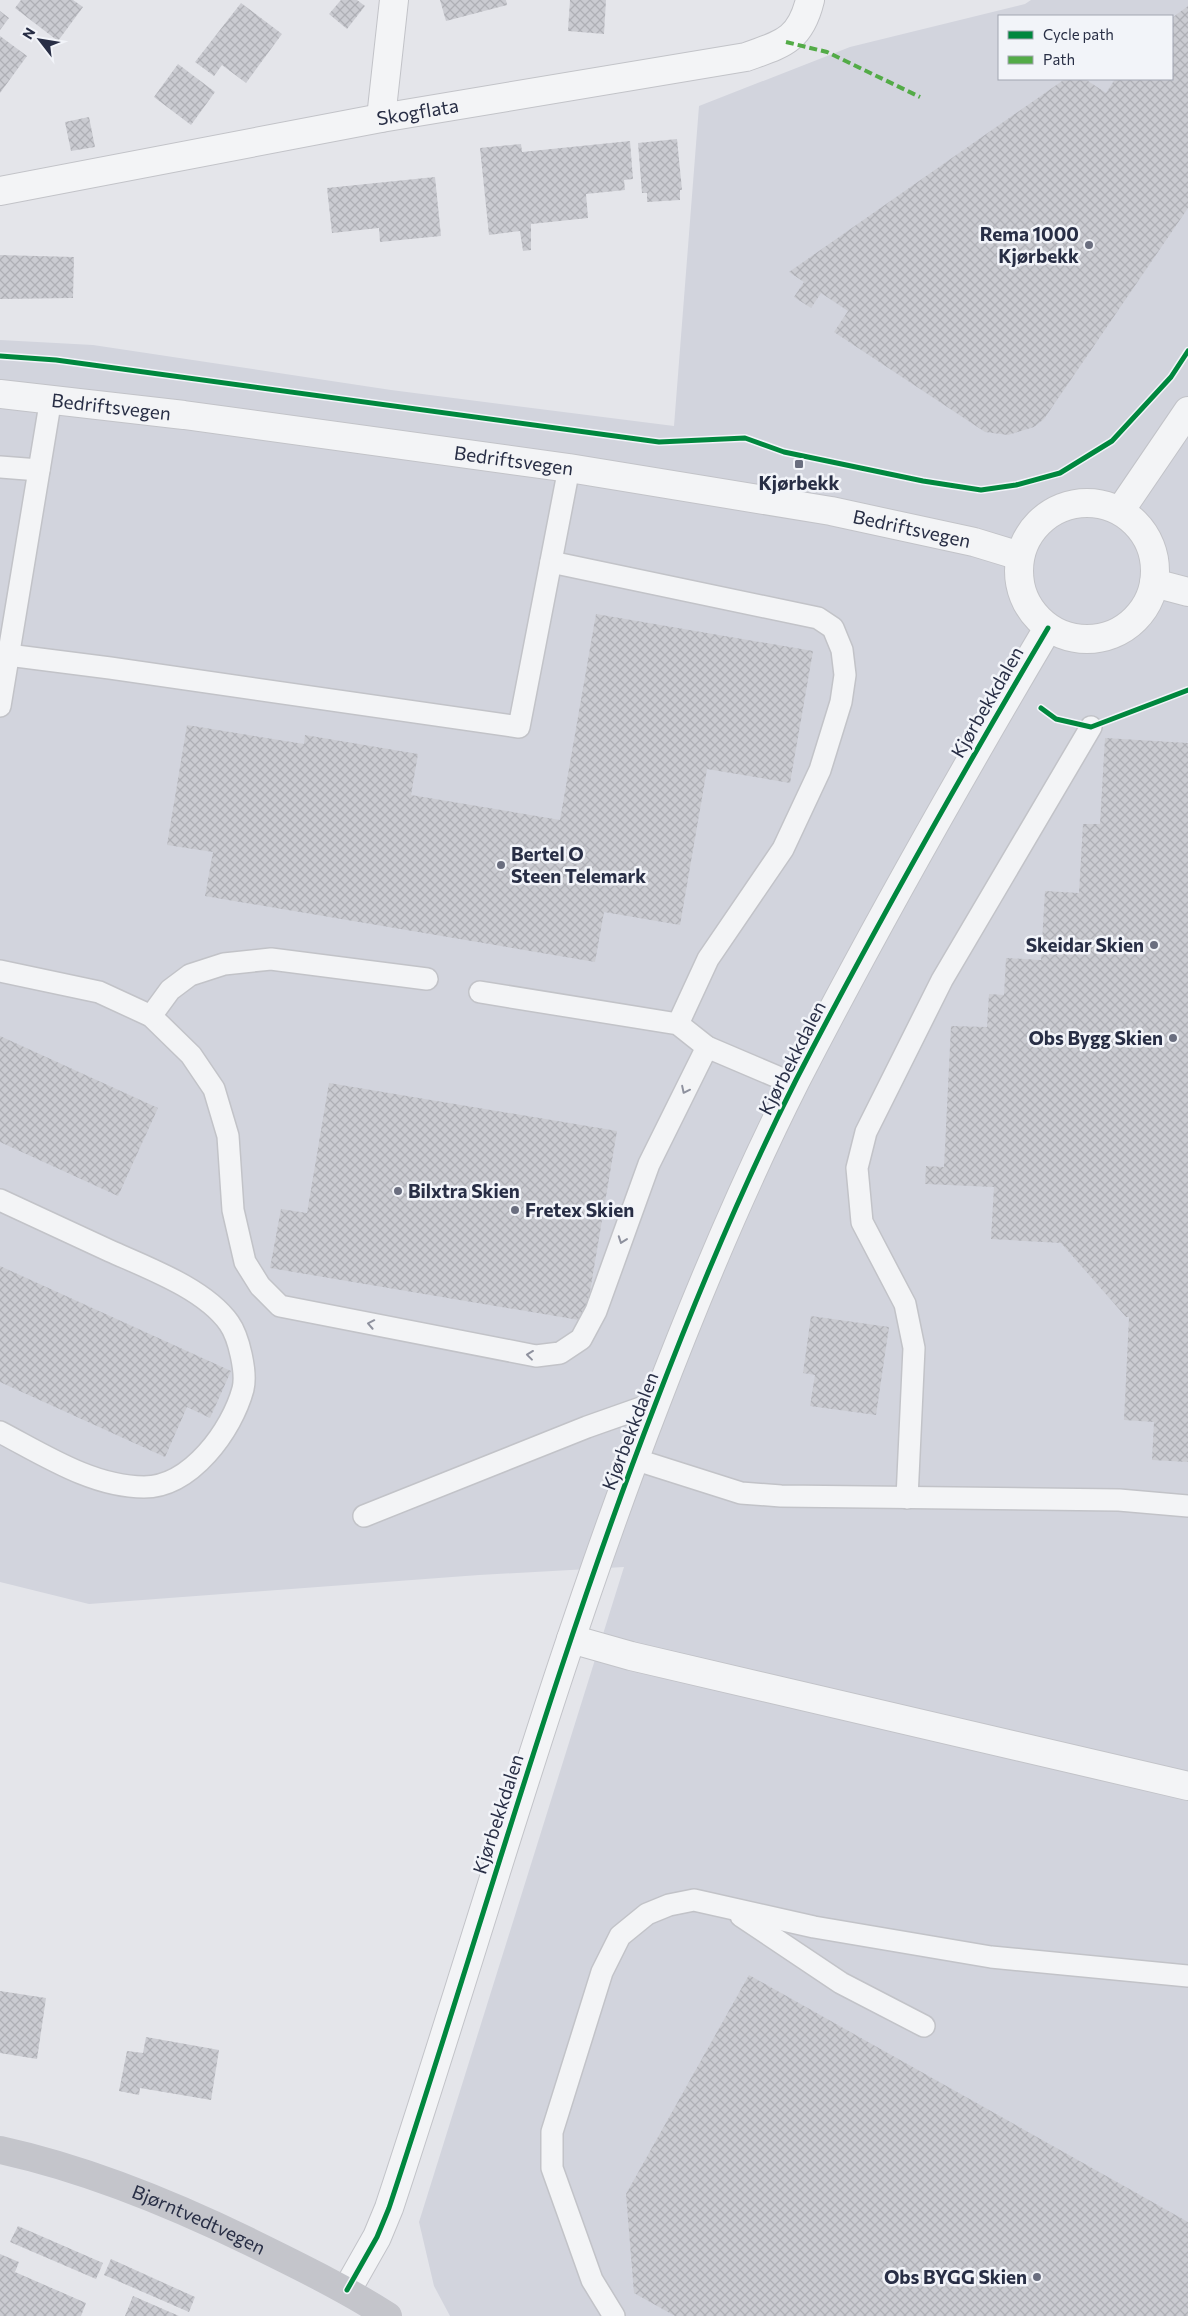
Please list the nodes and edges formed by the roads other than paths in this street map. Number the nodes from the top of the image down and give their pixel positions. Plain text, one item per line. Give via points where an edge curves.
1 (394, 0) edge
2 (810, 0) edge
3 (381, 118) junction
4 (0, 191) edge
5 (0, 394) edge
6 (51, 398) junction
7 (1188, 411) edge
8 (0, 467) edge
9 (569, 468) junction
10 (39, 470) junction
11 (1120, 511) junction
12 (1020, 556) junction
13 (551, 562) junction
14 (1154, 583) junction
15 (1188, 592) edge
16 (1048, 628) junction
17 (8, 656) junction
18 (0, 706) edge
19 (1091, 727) dead end
20 (0, 971) edge
21 (427, 979) dead end
22 (480, 992) dead end
23 (151, 1016) junction
24 (678, 1024) junction
25 (706, 1047) junction
26 (794, 1084) junction
27 (0, 1200) edge
28 (655, 1403) junction
29 (0, 1432) edge
30 (634, 1459) junction
31 (907, 1498) junction
32 (1188, 1506) edge
33 (364, 1516) dead end
34 (570, 1639) junction
35 (1188, 1786) edge
36 (731, 1909) junction
37 (1188, 1976) edge
38 (924, 2026) dead end
39 (0, 2150) edge
40 (347, 2290) junction
41 (388, 2316) edge
42 (614, 2316) edge

1 - 3 street
2 - 3 street, Skogflata via 806,18 786,42 746,57
3 - 4 street, Skogflata
5 - 6 street, Bedriftsvegen
6 - 9 street, Bedriftsvegen
6 - 10 lane
7 - 11 street
8 - 10 lane
9 - 12 street, Bedriftsvegen via 831,512 974,542
9 - 13 lane
10 - 17 lane
11 - 12 street via 1096,503 1071,504 1048,515 1030,533
11 - 14 street via 1137,524 1149,542 1155,562
12 - 16 street via 1020,583 1029,608
13 - 17 lane via 519,727
13 - 24 lane via 818,618 832,628 842,650 845,675 842,702 820,770 783,849 708,959
14 - 15 street
14 - 16 street via 1147,604 1133,622 1113,634 1091,640 1068,637
16 - 26 street, Kjørbekkdalen via 922,844
17 - 18 lane
19 - 31 lane via 942,980 866,1132 857,1168 862,1222 905,1304 914,1348
20 - 23 lane via 99,992
21 - 23 lane via 271,959 224,964 190,975 170,990
22 - 24 lane
25 -> 23 lane via 649,1164 596,1311 581,1339 560,1353 536,1356 280,1306 260,1286 245,1262 233,1210 228,1136 214,1090 191,1055
24 - 25 lane
25 - 26 lane
26 - 28 street, Kjørbekkdalen via 708,1274
27 - 29 lane via 172,1279 207,1302 230,1324 241,1352 244,1387 232,1420 205,1456 174,1481 146,1487 123,1486 78,1471
28 - 30 street, Kjørbekkdalen
28 - 33 lane
30 - 31 lane via 741,1493
30 - 34 street, Kjørbekkdalen
31 - 32 lane via 1119,1500
34 - 35 street via 640,1659
34 - 40 street, Kjørbekkdalen via 389,2208 377,2237
36 - 37 lane via 814,1927 991,1957
36 - 38 lane via 841,1983
36 - 42 lane via 694,1900 669,1905 647,1914 620,1936 602,1972 552,2132 552,2168 592,2280
39 - 40 main road, Bjørntvedtvegen via 70,2168 148,2196 207,2221
40 - 41 main road, Bjørntvedtvegen

